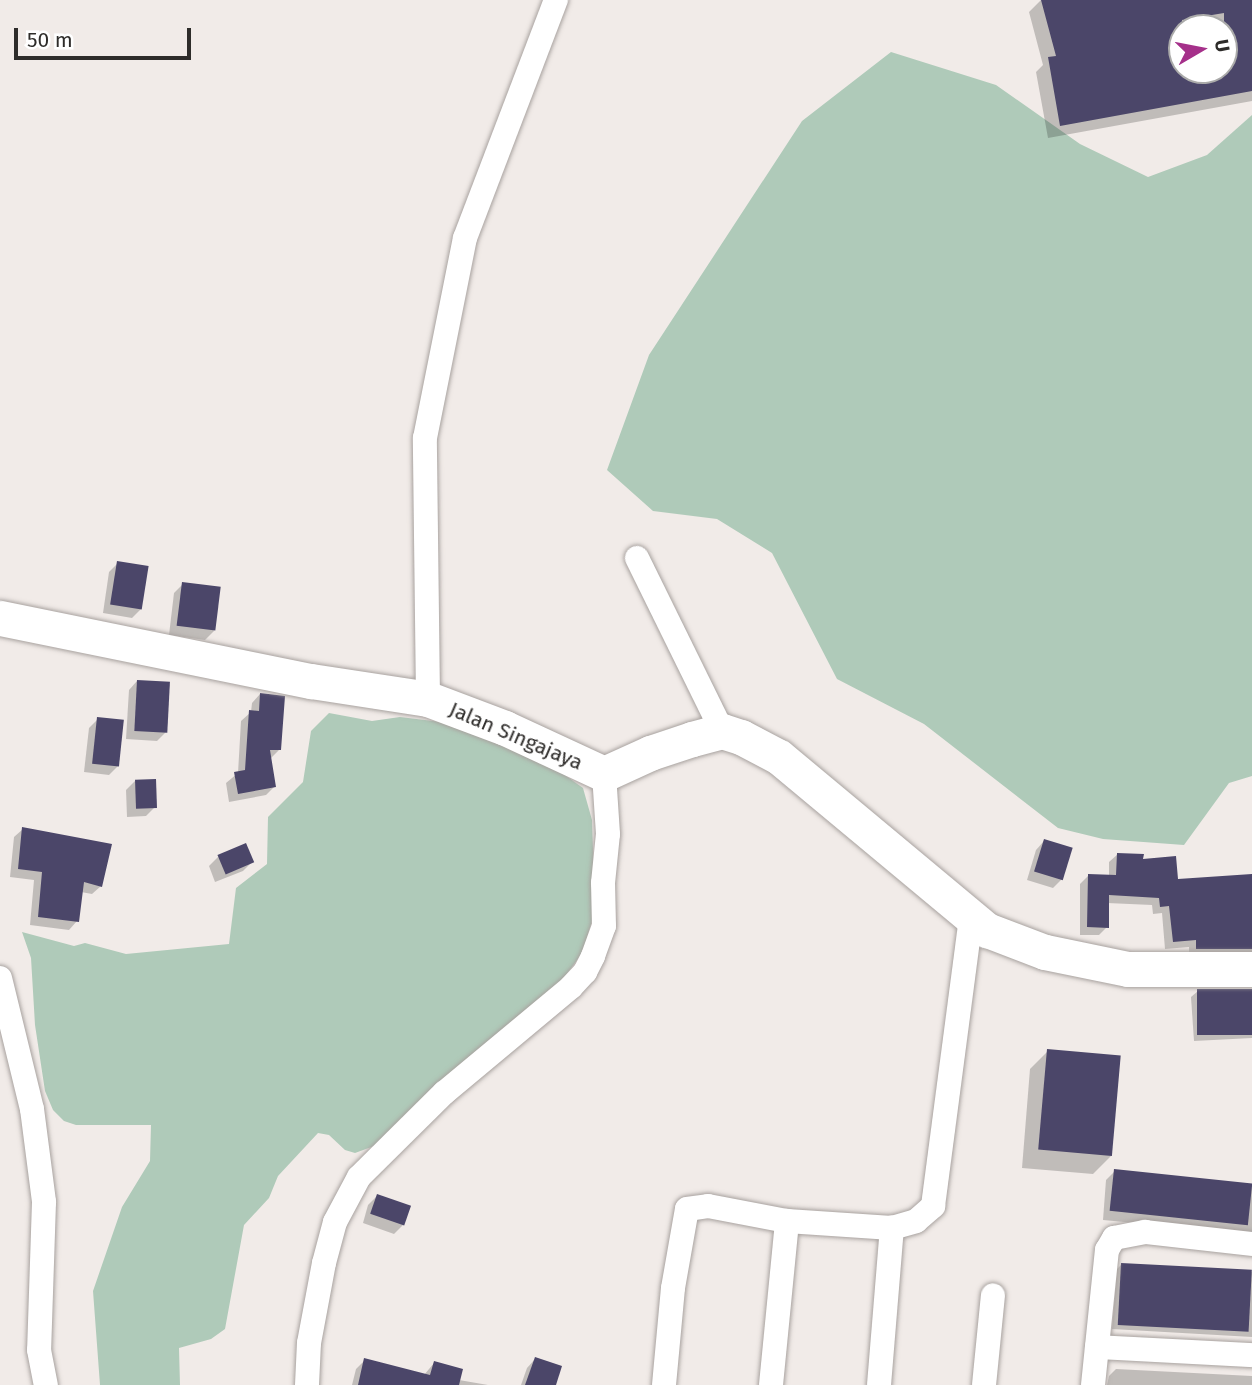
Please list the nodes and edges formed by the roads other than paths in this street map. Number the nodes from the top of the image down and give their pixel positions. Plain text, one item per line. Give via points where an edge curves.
1 (556, 0) edge
2 (637, 558) dead end
3 (2, 626) edge
4 (428, 699) junction
5 (722, 732) junction
6 (604, 774) junction
7 (971, 918) junction
8 (1252, 969) edge
9 (0, 978) edge
10 (786, 1221) junction
11 (892, 1228) junction
12 (1252, 1244) edge
13 (993, 1295) dead end
14 (1097, 1347) junction
15 (1252, 1355) edge
16 (46, 1385) edge
17 (307, 1385) edge
18 (664, 1385) edge
19 (771, 1385) edge
20 (878, 1385) edge
21 (984, 1385) edge
22 (1093, 1385) edge

1 - 4 street via 465,238 425,438
2 - 5 street
3 - 4 street, Jalan Singajaya
4 - 6 street, Jalan Singajaya
5 - 6 street, Jalan Singajaya via 650,753
5 - 7 street via 779,757
6 - 17 street via 608,834 604,926 589,964 571,987 444,1093 359,1177 335,1222 324,1263 309,1343
7 - 8 street via 987,930 1045,952 1128,969
7 - 11 street via 933,1206 916,1221
9 - 16 street via 32,1110 44,1202 39,1350
10 - 11 street
10 - 18 street via 708,1206 687,1209 673,1288
10 - 19 street
11 - 20 street
12 - 14 street via 1145,1232 1114,1238 1107,1250
13 - 21 street
14 - 15 street
14 - 22 street

